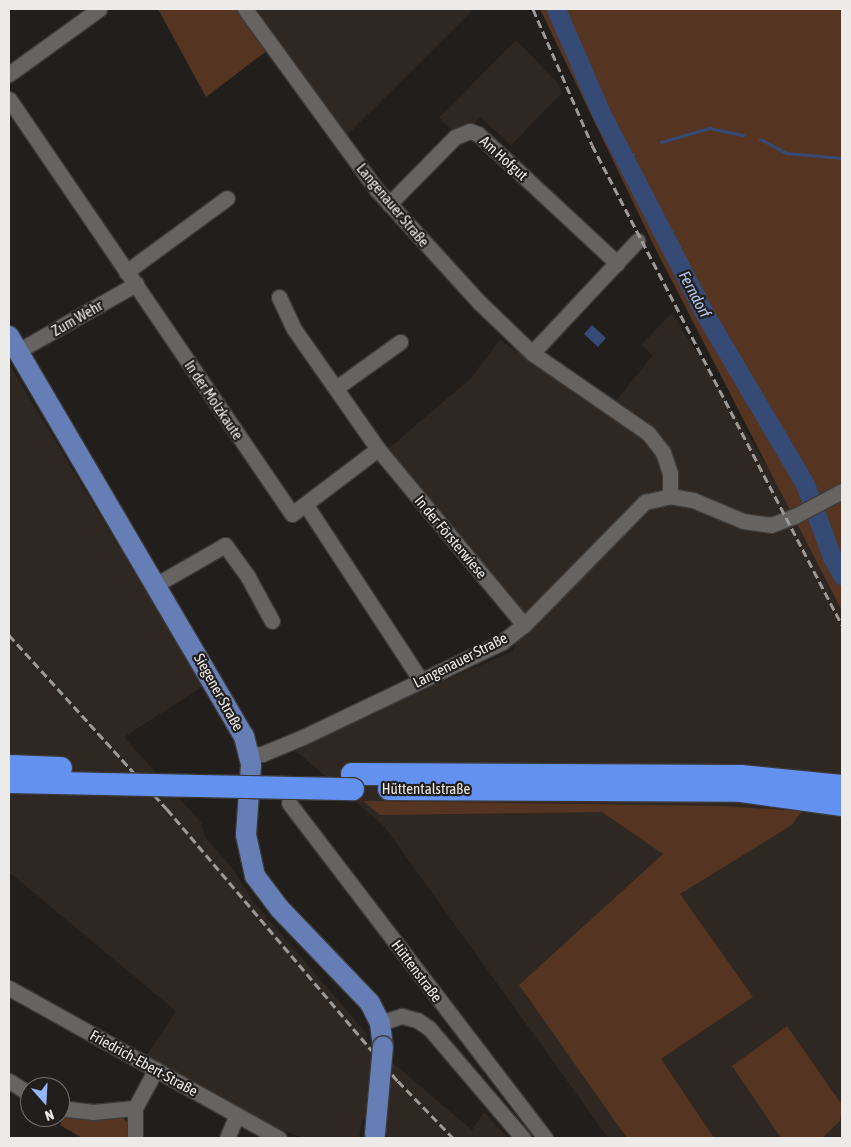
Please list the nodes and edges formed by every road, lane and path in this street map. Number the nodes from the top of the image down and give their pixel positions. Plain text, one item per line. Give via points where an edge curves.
1 (99, 9) edge
2 (249, 13) edge
3 (9, 74) edge
4 (9, 99) edge
5 (226, 198) dead end
6 (389, 204) junction
7 (637, 241) dead end
8 (617, 263) junction
9 (126, 272) junction
10 (136, 284) junction
11 (279, 298) dead end
12 (400, 342) dead end
13 (14, 343) edge
14 (532, 354) junction
15 (336, 388) junction
16 (378, 449) junction
17 (842, 491) edge
18 (670, 496) junction
19 (306, 505) junction
20 (157, 584) junction
21 (272, 621) dead end
22 (524, 625) junction
23 (421, 681) junction
24 (249, 755) junction
25 (9, 766) edge
26 (352, 781) junction
27 (9, 782) edge
28 (842, 786) edge
29 (289, 803) dead end
30 (842, 805) edge
31 (9, 988) edge
32 (380, 1022) junction
33 (156, 1069) junction
34 (9, 1081) edge
35 (20, 1088) edge
36 (135, 1108) junction
37 (70, 1109) edge
38 (237, 1115) junction
39 (376, 1136) edge
40 (135, 1138) edge
41 (227, 1138) edge
42 (279, 1138) edge
43 (523, 1138) edge
44 (545, 1138) edge

1 - 3 street
2 - 6 street, Langenauer Straße
4 - 9 street, In der Molzkaute
5 - 9 street
6 - 8 street, Am Hofgut via 455,137 470,131 478,134
6 - 14 street, Langenauer Straße
7 - 8 street
8 - 14 street
9 - 10 street, In der Molzkaute
10 - 13 street, Zum Wehr
10 - 19 street, In der Molzkaute via 292,514
11 - 15 street, In der Försterwiese via 294,329
12 - 15 street
13 - 20 main road, Siegener Straße
14 - 18 street, Langenauer Straße via 648,433 663,452 670,474
15 - 16 street, In der Försterwiese
16 - 19 street
16 - 22 street, In der Försterwiese
17 - 18 street via 771,525 758,524 693,500
18 - 22 street, Langenauer Straße via 645,502
19 - 23 street
20 - 21 street via 225,546 248,577
20 - 24 main road, Siegener Straße via 233,714
22 - 23 street, Langenauer Straße via 502,642
23 - 24 street, Langenauer Straße via 296,740 262,754
24 - 32 main road, Siegener Straße via 246,835 255,876 280,909 370,1003
25 - 26 highway, Hüttentalstraße, bridge
26 - 27 highway, Hüttentalstraße, bridge
26 - 28 highway, Hüttentalstraße via 741,776
26 - 30 highway, Hüttentalstraße via 741,791
29 - 44 street, Hüttenstraße
31 - 33 street, Friedrich-Ebert-Straße
32 - 39 main road, Siegener Straße, bridge via 383,1046
32 - 43 street, Hüttenstraße via 402,1016 429,1028
33 - 36 street
33 - 38 street, Friedrich-Ebert-Straße
34 - 35 street
36 - 37 street via 92,1112
36 - 40 street
38 - 41 street
38 - 42 street, Friedrich-Ebert-Straße

